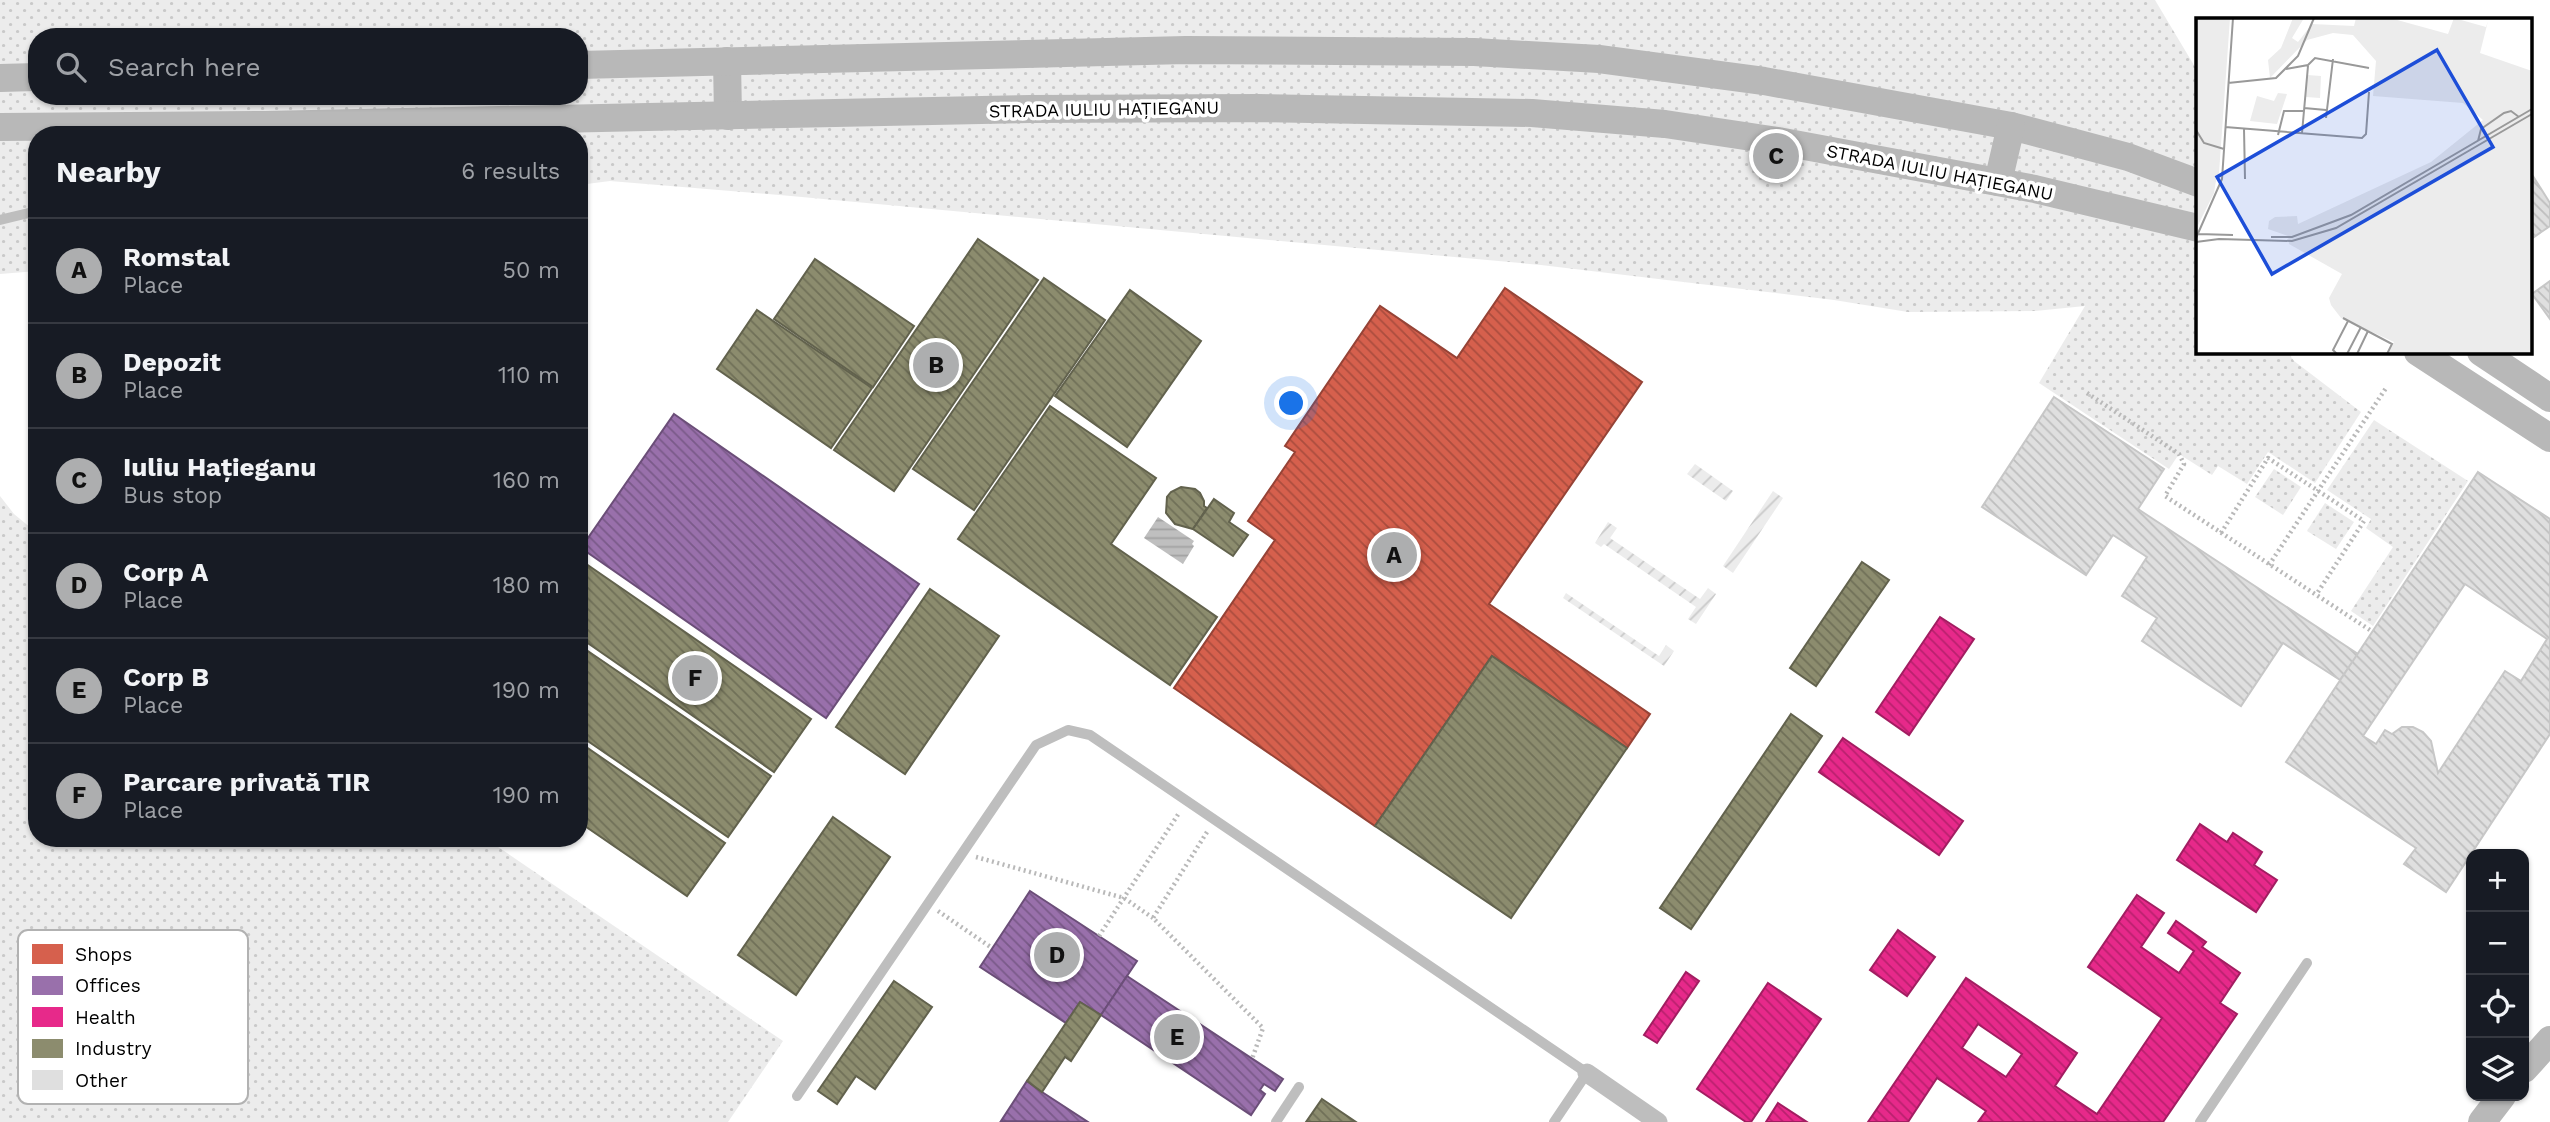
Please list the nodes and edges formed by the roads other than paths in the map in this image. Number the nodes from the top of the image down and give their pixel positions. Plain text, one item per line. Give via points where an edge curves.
1 (727, 61) junction
2 (588, 65) edge
3 (28, 77) edge
4 (0, 78) edge
5 (728, 116) junction
6 (303, 126) edge
7 (2011, 126) junction
8 (0, 127) edge
9 (28, 128) edge
10 (1998, 182) junction
11 (2196, 182) edge
12 (28, 213) edge
13 (0, 220) edge
14 (2196, 227) edge
15 (2421, 354) edge
16 (2484, 354) edge
17 (2550, 398) edge
18 (2550, 438) edge
19 (2307, 963) dead end
20 (2550, 1040) edge
21 (2529, 1063) edge
22 (1587, 1073) junction
23 (1299, 1087) dead end
24 (797, 1096) dead end
25 (2498, 1101) edge
26 (1276, 1122) edge
27 (1554, 1122) edge
28 (1658, 1122) edge
29 (2200, 1122) edge
30 (2482, 1122) edge

1 - 2 main road
1 - 5 main road
1 - 7 main road via 1186,50 1541,55 1702,72
3 - 4 main road
5 - 6 main road, STRADA IULIU HAȚIEGANU
5 - 10 main road, STRADA IULIU HAȚIEGANU via 1258,108 1532,113 1724,132
7 - 10 main road
7 - 11 main road via 2128,157
8 - 9 main road, STRADA IULIU HAȚIEGANU
10 - 14 main road, STRADA IULIU HAȚIEGANU
12 - 13 lane
15 - 18 main road
16 - 17 main road
19 - 29 lane
20 - 21 main road
22 - 24 lane via 1090,735 1068,730 1037,745
22 - 27 lane
22 - 28 street
23 - 26 lane
25 - 30 main road

